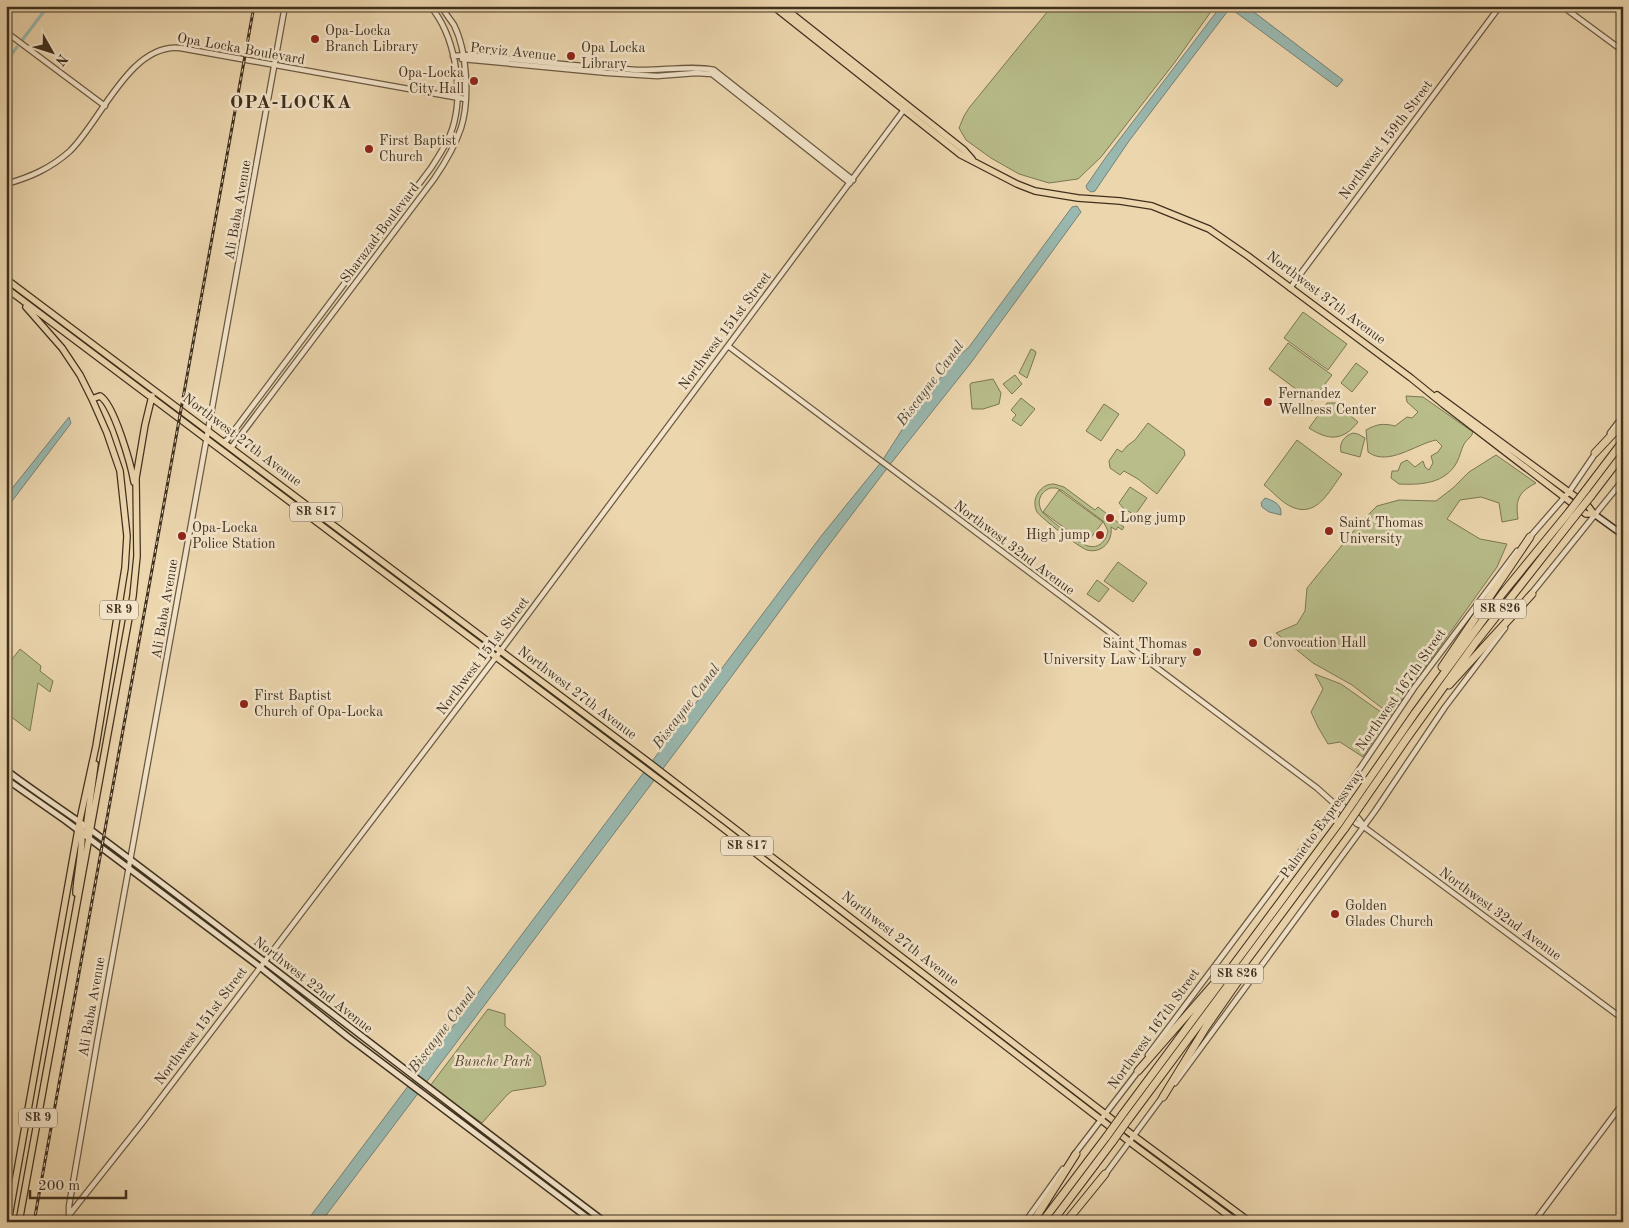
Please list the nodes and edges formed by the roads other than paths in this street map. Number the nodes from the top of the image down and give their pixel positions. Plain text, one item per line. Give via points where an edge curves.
1 (10, 6) edge
2 (285, 6) edge
3 (430, 6) edge
4 (440, 6) edge
5 (773, 6) edge
6 (782, 6) edge
7 (1500, 6) edge
8 (1562, 6) edge
9 (6, 11) edge
10 (6, 32) edge
11 (1623, 51) edge
12 (453, 56) junction
13 (464, 57) junction
14 (275, 65) junction
15 (456, 98) junction
16 (465, 99) junction
17 (104, 106) junction
18 (906, 108) junction
19 (852, 182) junction
20 (6, 184) edge
21 (6, 279) edge
22 (6, 288) edge
23 (1290, 288) junction
24 (18, 298) junction
25 (317, 321) junction
26 (324, 326) junction
27 (65, 332) junction
28 (77, 332) junction
29 (75, 340) junction
30 (88, 340) junction
31 (728, 346) junction
32 (153, 389) junction
33 (152, 398) junction
34 (92, 399) junction
35 (1623, 416) edge
36 (1623, 423) edge
37 (209, 431) junction
38 (207, 439) junction
39 (1623, 441) edge
40 (223, 442) junction
41 (231, 448) junction
42 (220, 449) junction
43 (1595, 453) junction
44 (1623, 454) edge
45 (1623, 480) edge
46 (1588, 493) junction
47 (1567, 494) junction
48 (136, 497) junction
49 (1572, 514) junction
50 (1594, 514) junction
51 (1623, 535) edge
52 (1530, 537) junction
53 (1532, 594) junction
54 (501, 651) junction
55 (496, 657) junction
56 (572, 704) junction
57 (1430, 705) junction
58 (568, 710) junction
59 (1415, 712) junction
60 (96, 746) junction
61 (6, 770) edge
62 (6, 779) edge
63 (1336, 804) junction
64 (1357, 804) junction
65 (79, 824) junction
66 (1342, 825) junction
67 (1364, 827) junction
68 (88, 828) junction
69 (81, 833) junction
70 (88, 838) junction
71 (130, 860) junction
72 (129, 869) junction
73 (778, 869) junction
74 (811, 886) junction
75 (76, 911) junction
76 (1268, 932) junction
77 (1241, 955) junction
78 (264, 961) junction
79 (260, 967) junction
80 (925, 975) junction
81 (921, 980) junction
82 (1623, 1019) edge
83 (1138, 1071) junction
84 (1163, 1097) junction
85 (1623, 1103) edge
86 (1104, 1117) junction
87 (1125, 1118) junction
88 (1133, 1136) junction
89 (1110, 1138) junction
90 (1129, 1141) junction
91 (1076, 1154) junction
92 (18, 1169) junction
93 (28, 1170) junction
94 (1105, 1174) junction
95 (1200, 1194) junction
96 (1214, 1195) junction
97 (1212, 1203) junction
98 (1226, 1204) junction
99 (69, 1215) joint
100 (8, 1222) edge
101 (19, 1222) edge
102 (593, 1222) edge
103 (604, 1222) edge
104 (1025, 1222) edge
105 (1033, 1222) edge
106 (1042, 1222) edge
107 (1052, 1222) edge
108 (1066, 1222) edge
109 (1071, 1222) edge
110 (1237, 1222) edge
111 (1250, 1222) edge
112 (1534, 1222) edge

1 - 9 main road
2 - 14 street, Ali Baba Avenue
3 - 12 street, Sharazad Boulevard via 444,28
4 - 13 street, Sharazad Boulevard via 454,26
5 - 18 main road
6 - 18 main road
7 - 23 street, Northwest 159th Street
8 - 11 street
10 - 17 street
12 - 13 street, Perviz Avenue
12 - 15 street, Sharazad Boulevard via 458,87
13 - 16 street, Sharazad Boulevard
13 - 19 street, Perviz Avenue via 658,71 714,70
14 - 15 street, Opa Locka Boulevard
14 - 17 street, Opa Locka Boulevard via 180,48 166,49 137,64
14 - 37 street, Ali Baba Avenue
15 - 16 street, Opa Locka Boulevard
15 - 25 street, Sharazad Boulevard via 454,124 441,152
16 - 26 street, Sharazad Boulevard via 462,127 448,156
17 - 20 street, Opa Locka Boulevard via 72,149 53,165
18 - 19 street, Northwest 151st Street
18 - 23 main road, Northwest 37th Avenue via 964,150 975,163 1017,184 1036,191 1078,198 1152,206 1209,230
19 - 31 street, Northwest 151st Street
21 - 28 main road, Northwest 27th Avenue
22 - 24 main road, Northwest 27th Avenue / SR 9
23 - 47 main road, Northwest 37th Avenue
24 - 27 main road, Northwest 27th Avenue / SR 817
24 - 34 main road, SR 9 via 62,348
25 - 26 street
25 - 40 street, Sharazad Boulevard
26 - 41 street, Sharazad Boulevard
27 - 28 main road
27 - 29 main road, Northwest 27th Avenue / SR 817
28 - 30 main road, Northwest 27th Avenue
29 - 30 main road
29 - 33 main road, Northwest 27th Avenue / SR 817
30 - 32 main road, Northwest 27th Avenue
31 - 54 street, Northwest 151st Street
31 - 63 street, Northwest 32nd Avenue
32 - 33 main road, SR 9
32 - 37 main road, Northwest 27th Avenue / SR 817
33 - 38 main road, Northwest 27th Avenue / SR 817
33 - 48 main road, SR 9 via 136,478
34 - 48 main road via 100,396 107,403 125,446
34 - 60 main road, SR 9 via 120,471 127,536 123,586
35 - 43 street, Northwest 167th Street
36 - 43 highway
37 - 38 street, Ali Baba Avenue
37 - 40 main road, Northwest 27th Avenue / SR 817
38 - 42 main road, Northwest 27th Avenue / SR 817
38 - 71 street, Ali Baba Avenue
39 - 46 highway, Palmetto Expressway / SR 826
40 - 41 main road, Northwest 27th Avenue / SR 817
41 - 42 main road
41 - 54 main road, Northwest 27th Avenue / SR 817
42 - 55 main road, Northwest 27th Avenue / SR 817
43 - 47 street, Northwest 167th Street
44 - 46 highway, Palmetto Expressway / SR 826
45 - 50 street
46 - 49 highway, Palmetto Expressway / SR 826, bridge
47 - 50 main road, Northwest 37th Avenue via 1591,508
47 - 52 street, Northwest 167th Street
48 - 68 main road, SR 9 via 137,556 133,596
49 - 57 highway, Palmetto Expressway / SR 826
49 - 59 highway, Palmetto Expressway / SR 826 via 1502,594
50 - 51 main road, Northwest 37th Avenue
50 - 53 street
52 - 59 highway via 1422,696
52 - 63 street, Northwest 167th Street via 1420,681
53 - 57 highway
53 - 67 street via 1450,699
54 - 55 street, Northwest 151st Street
54 - 56 main road, Northwest 27th Avenue / SR 817
55 - 58 main road, Northwest 27th Avenue / SR 817
55 - 78 street, Northwest 151st Street
56 - 58 main road
56 - 74 main road, Northwest 27th Avenue / SR 817
57 - 64 highway, Palmetto Expressway / SR 826
58 - 73 main road, Northwest 27th Avenue / SR 817
59 - 64 highway, Palmetto Expressway / SR 826
60 - 65 main road, SR 9
60 - 68 main road
61 - 65 main road, Northwest 22nd Avenue
62 - 69 main road, Northwest 22nd Avenue
63 - 67 street, Northwest 32nd Avenue
63 - 83 street, Northwest 167th Street
64 - 66 highway, Palmetto Expressway / SR 826, bridge
65 - 68 main road, Northwest 22nd Avenue
65 - 69 main road
66 - 76 highway, Palmetto Expressway / SR 826
66 - 77 highway, Palmetto Expressway / SR 826
67 - 82 street, Northwest 32nd Avenue
67 - 84 street
68 - 70 main road
68 - 71 main road, Northwest 22nd Avenue
69 - 70 main road, Northwest 22nd Avenue
69 - 75 main road
69 - 92 main road, SR 9
70 - 72 main road, Northwest 22nd Avenue
70 - 75 main road, SR 9
71 - 72 street, Ali Baba Avenue
71 - 78 main road, Northwest 22nd Avenue
72 - 79 main road, Northwest 22nd Avenue
72 - 99 street, Ali Baba Avenue
73 - 74 main road via 806,887
73 - 81 main road, Northwest 27th Avenue / SR 817
74 - 80 main road, Northwest 27th Avenue / SR 817
75 - 93 main road, SR 9
76 - 84 highway
76 - 87 highway, Palmetto Expressway / SR 826
77 - 83 highway
77 - 87 highway, Palmetto Expressway / SR 826
78 - 79 street, Northwest 151st Street
78 - 103 main road, Northwest 22nd Avenue
79 - 99 street, Northwest 151st Street
79 - 102 main road, Northwest 22nd Avenue
80 - 81 main road
80 - 86 main road, Northwest 27th Avenue / SR 817
81 - 86 main road, Northwest 27th Avenue / SR 817
83 - 86 street, Northwest 167th Street
84 - 88 street
85 - 112 street
86 - 88 main road, Northwest 27th Avenue / SR 817
86 - 90 main road, Northwest 27th Avenue / SR 817
86 - 91 street, Northwest 167th Street
87 - 89 highway, Palmetto Expressway / SR 826, bridge
88 - 90 street
88 - 96 main road, Northwest 27th Avenue / SR 817
89 - 106 highway, Palmetto Expressway / SR 826
89 - 107 highway, Palmetto Expressway / SR 826
90 - 94 street
90 - 95 main road, Northwest 27th Avenue / SR 817
91 - 104 street, Northwest 167th Street
91 - 105 highway
92 - 93 main road
92 - 100 main road, SR 9
93 - 101 main road, SR 9
94 - 108 highway
94 - 109 street
95 - 96 main road
95 - 97 main road, Northwest 27th Avenue / SR 817
96 - 98 main road, Northwest 27th Avenue / SR 817
97 - 98 main road
97 - 110 main road, Northwest 27th Avenue / SR 817
98 - 111 main road, Northwest 27th Avenue / SR 817

